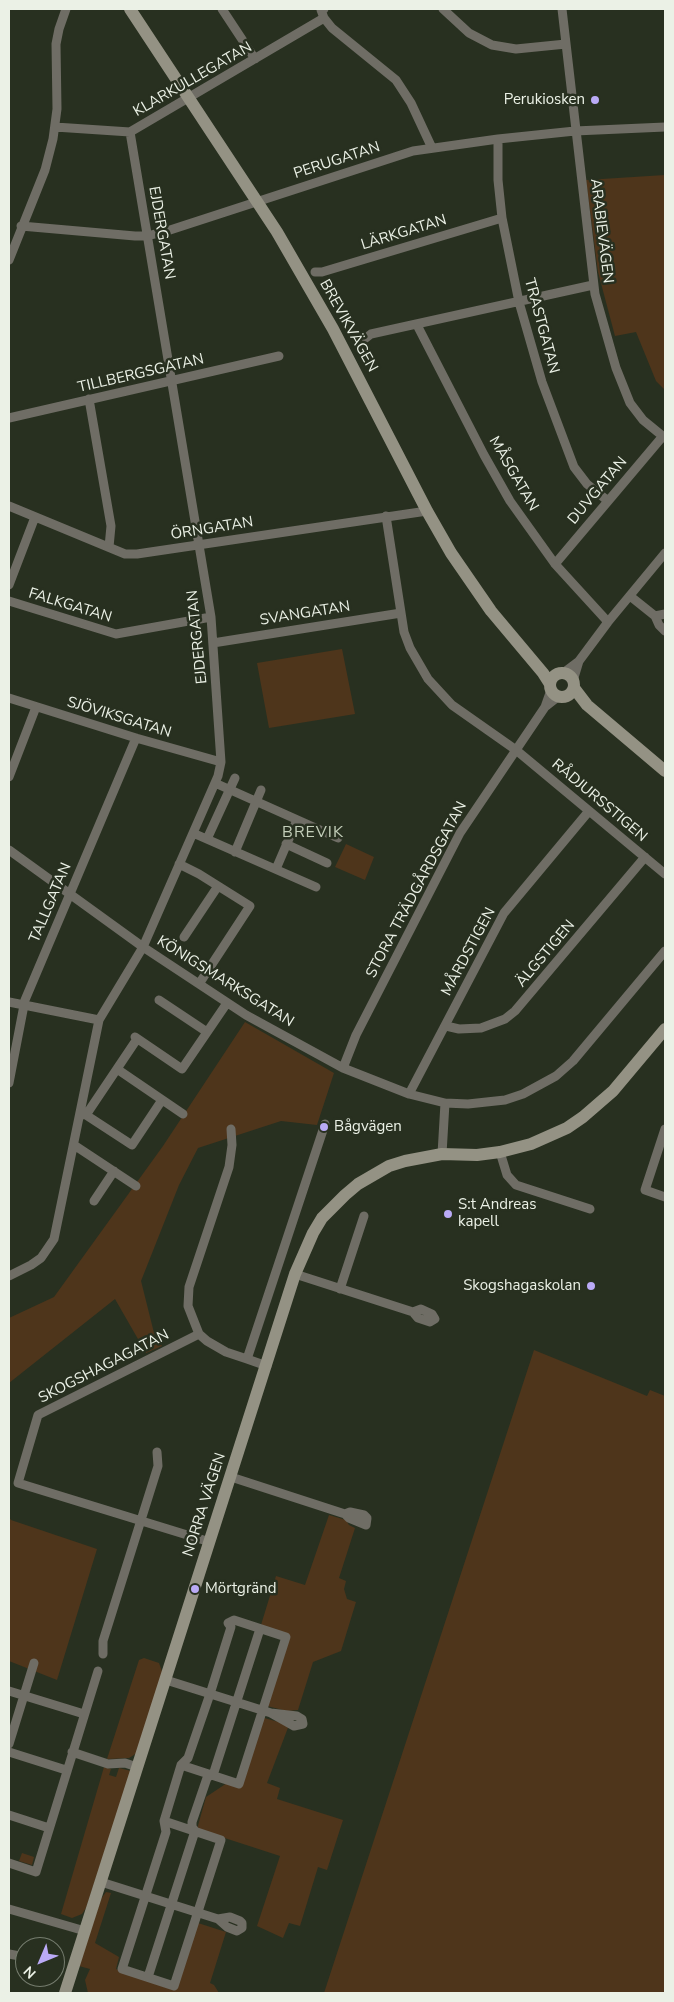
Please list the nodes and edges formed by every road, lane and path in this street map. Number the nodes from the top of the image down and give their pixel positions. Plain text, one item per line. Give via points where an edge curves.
1 (66, 9) edge
2 (130, 9) edge
3 (222, 9) edge
4 (444, 9) edge
5 (562, 9) edge
6 (322, 11) edge
7 (566, 44) junction
8 (255, 59) junction
9 (189, 98) junction
10 (56, 127) junction
11 (665, 127) edge
12 (575, 131) junction
13 (130, 132) junction
14 (498, 139) junction
15 (432, 148) junction
16 (258, 201) junction
17 (502, 218) junction
18 (21, 226) junction
19 (147, 236) junction
20 (9, 260) edge
21 (315, 272) dead end
22 (593, 285) junction
23 (519, 302) junction
24 (417, 325) junction
25 (362, 341) dead end
26 (279, 356) dead end
27 (173, 380) junction
28 (89, 399) junction
29 (9, 418) edge
30 (664, 437) edge
31 (608, 501) junction
32 (9, 506) edge
33 (427, 512) junction
34 (386, 516) junction
35 (35, 517) junction
36 (200, 545) junction
37 (109, 547) junction
38 (665, 553) edge
39 (555, 564) junction
40 (9, 585) edge
41 (630, 596) junction
42 (9, 601) edge
43 (401, 613) junction
44 (665, 614) edge
45 (655, 616) junction
46 (211, 617) junction
47 (608, 622) junction
48 (665, 630) edge
49 (213, 643) junction
50 (562, 685) junction
51 (9, 698) edge
52 (36, 707) junction
53 (136, 738) junction
54 (516, 750) junction
55 (221, 762) junction
56 (665, 772) edge
57 (9, 776) edge
58 (235, 778) dead end
59 (215, 783) junction
60 (229, 790) junction
61 (261, 790) dead end
62 (256, 801) junction
63 (589, 810) junction
64 (297, 820) junction
65 (193, 833) junction
66 (338, 838) dead end
67 (207, 839) junction
68 (286, 844) junction
69 (9, 850) edge
70 (235, 852) junction
71 (646, 857) junction
72 (327, 862) dead end
73 (179, 864) junction
74 (276, 869) junction
75 (665, 874) edge
76 (218, 886) junction
77 (316, 887) dead end
78 (69, 894) junction
79 (184, 937) dead end
80 (143, 947) junction
81 (665, 950) edge
82 (199, 984) junction
83 (159, 1000) dead end
84 (9, 1002) edge
85 (227, 1003) junction
86 (24, 1005) junction
87 (99, 1020) junction
88 (446, 1026) junction
89 (665, 1029) edge
90 (207, 1032) junction
91 (343, 1068) junction
92 (117, 1069) junction
93 (9, 1083) edge
94 (409, 1094) junction
95 (162, 1100) junction
96 (445, 1103) junction
97 (83, 1114) junction
98 (183, 1114) dead end
99 (325, 1124) dead end
100 (231, 1129) dead end
101 (665, 1129) edge
102 (74, 1145) junction
103 (500, 1152) junction
104 (442, 1154) junction
105 (114, 1171) junction
106 (136, 1186) dead end
107 (665, 1197) edge
108 (94, 1201) dead end
109 (590, 1209) dead end
110 (364, 1216) dead end
111 (295, 1274) junction
112 (9, 1276) edge
113 (340, 1288) junction
114 (413, 1312) dead end
115 (199, 1334) junction
116 (247, 1359) junction
117 (267, 1366) junction
118 (157, 1452) dead end
119 (231, 1477) junction
120 (345, 1514) dead end
121 (140, 1521) junction
122 (210, 1542) junction
123 (260, 1629) junction
124 (103, 1654) dead end
125 (34, 1663) dead end
126 (98, 1671) dead end
127 (166, 1680) junction
128 (9, 1691) edge
129 (210, 1694) junction
130 (24, 1695) junction
131 (237, 1702) junction
132 (267, 1712) junction
133 (84, 1714) junction
134 (9, 1744) edge
135 (9, 1752) edge
136 (72, 1752) junction
137 (182, 1765) junction
138 (137, 1767) junction
139 (66, 1770) junction
140 (211, 1774) junction
141 (9, 1815) edge
142 (164, 1821) junction
143 (49, 1828) junction
144 (195, 1831) junction
145 (9, 1863) edge
146 (101, 1882) junction
147 (146, 1896) junction
148 (172, 1904) junction
149 (9, 1908) edge
150 (197, 1912) junction
151 (218, 1919) dead end
152 (85, 1931) junction
153 (148, 1977) junction
154 (65, 1993) edge

1 - 10 street via 56,44
2 - 9 street, BREVIKVÄGEN
3 - 8 street
4 - 7 street via 468,32 492,45 516,49
5 - 7 street, ARABIEVÄGEN
6 - 8 street, KLARKULLEGATAN
6 - 15 street via 332,28 396,80
7 - 12 street, ARABIEVÄGEN
8 - 9 street, KLARKULLEGATAN
9 - 13 street, KLARKULLEGATAN
9 - 16 street, BREVIKVÄGEN
10 - 13 street, KLARKULLEGATAN
10 - 18 street via 45,170
11 - 12 street, PERUGATAN
12 - 14 street, PERUGATAN
12 - 22 street, ARABIEVÄGEN
13 - 19 street, EJDERGATAN
14 - 15 street, PERUGATAN
14 - 17 street, TRASTGATAN
15 - 16 street, PERUGATAN via 413,151
16 - 19 street, PERUGATAN
16 - 33 street, BREVIKVÄGEN via 333,328
17 - 21 street, LÄRKGATAN
17 - 23 street, TRASTGATAN
18 - 19 street, PERUGATAN
18 - 20 street
19 - 27 street, EJDERGATAN
22 - 23 street
22 - 30 street, ARABIEVÄGEN via 605,333 630,403 643,420
23 - 24 street
23 - 31 street, TRASTGATAN via 568,455 580,475
24 - 25 street via 371,334
24 - 39 street, MÅSGATAN via 510,501
26 - 27 street, TILLBERGSGATAN
27 - 28 street, TILLBERGSGATAN
27 - 36 street, EJDERGATAN
28 - 29 street, TILLBERGSGATAN
28 - 37 street via 110,526
30 - 31 street, DUVGATAN
31 - 39 street, DUVGATAN
32 - 35 street, ÖRNGATAN
33 - 34 street, ÖRNGATAN
33 - 50 street, BREVIKVÄGEN via 491,611 532,660
34 - 36 street, ÖRNGATAN
34 - 43 street, RÅDJURSSTIGEN
35 - 37 street, ÖRNGATAN
35 - 40 street, FALKGATAN
36 - 37 street, ÖRNGATAN via 137,554 125,554
36 - 46 street, EJDERGATAN
38 - 41 street
39 - 47 street, MÅSGATAN
41 - 45 street
41 - 47 street
42 - 46 street, FALKGATAN via 116,634
43 - 49 street, SVANGATAN
43 - 54 street, RÅDJURSSTIGEN via 410,648 438,692 452,706
44 - 45 street
45 - 48 street
46 - 49 street, EJDERGATAN
47 - 50 street
49 - 55 street, EJDERGATAN
50 - 54 street, STORA TRÄDGÅRDSGATAN
50 - 56 street
51 - 52 street, SJÖVIKSGATAN
52 - 53 street, SJÖVIKSGATAN
52 - 57 street
53 - 55 street, SJÖVIKSGATAN
53 - 78 street, TALLGATAN
54 - 63 street, RÅDJURSSTIGEN
54 - 91 street, STORA TRÄDGÅRDSGATAN via 460,833 356,1035
55 - 59 street, EJDERGATAN
58 - 60 street
59 - 60 street
59 - 65 street, EJDERGATAN
60 - 62 street
60 - 67 street
61 - 62 street
62 - 64 street
62 - 70 street
63 - 71 street, RÅDJURSSTIGEN
63 - 88 street, MÅRDSTIGEN via 504,913
64 - 66 street
64 - 68 street
65 - 67 street
65 - 73 street, EJDERGATAN
67 - 70 street
68 - 72 street
68 - 74 street
69 - 78 street, KÖNIGSMARKSGATAN
70 - 74 street
71 - 75 street, RÅDJURSSTIGEN
71 - 88 street, ÄLGSTIGEN via 515,1011 481,1028
73 - 76 street
73 - 80 street, EJDERGATAN
74 - 77 street
76 - 79 street
76 - 82 street via 250,906
78 - 80 street, KÖNIGSMARKSGATAN
78 - 86 street, TALLGATAN
80 - 82 street, KÖNIGSMARKSGATAN
80 - 87 street, EJDERGATAN
81 - 96 street, KÖNIGSMARKSGATAN via 573,1061 556,1076 505,1100
82 - 85 street, KÖNIGSMARKSGATAN
83 - 90 street
84 - 86 street
85 - 90 street, EJDERGATAN
85 - 91 street, KÖNIGSMARKSGATAN
86 - 87 street
86 - 93 street, TALLGATAN
87 - 97 street, EJDERGATAN
88 - 94 street, MÅRDSTIGEN
89 - 103 street, NORRA VÄGEN via 613,1091 584,1117 549,1137
90 - 92 street, EJDERGATAN via 182,1069 136,1038
91 - 94 street, KÖNIGSMARKSGATAN
92 - 95 street
92 - 97 street, EJDERGATAN
94 - 96 street, KÖNIGSMARKSGATAN
95 - 97 street via 132,1145
95 - 98 street
96 - 104 street
97 - 102 street, EJDERGATAN
99 - 116 street
100 - 115 street via 229,1167 187,1297
101 - 107 street via 645,1190
102 - 105 street
102 - 112 street, EJDERGATAN via 54,1238 41,1258
103 - 104 street, NORRA VÄGEN
103 - 109 street via 507,1175 516,1185
104 - 111 street, NORRA VÄGEN via 389,1166 358,1184 322,1218
105 - 106 street
105 - 108 street
110 - 113 street
111 - 113 street
111 - 117 street, NORRA VÄGEN
113 - 114 street
115 - 116 street via 214,1346
115 - 121 street, SKOGSHAGAGATAN via 38,1415 18,1483
116 - 117 street
117 - 119 street, NORRA VÄGEN
118 - 121 street via 158,1466
119 - 120 street
119 - 122 street, NORRA VÄGEN
121 - 122 street, SKOGSHAGAGATAN
121 - 124 street via 103,1641
122 - 127 street, NORRA VÄGEN
123 - 129 street via 234,1620 228,1623 231,1627
123 - 131 street
123 - 132 street via 286,1637
125 - 130 street
126 - 133 street
127 - 129 street
127 - 138 street, NORRA VÄGEN
128 - 130 street
129 - 131 street
129 - 137 street via 188,1758
130 - 133 street
130 - 134 street
131 - 132 street
131 - 140 street
132 - 140 street via 239,1784
133 - 136 street
135 - 139 street
136 - 138 street via 108,1764 125,1763
136 - 139 street
137 - 140 street
137 - 142 street
138 - 146 street, NORRA VÄGEN
139 - 143 street
140 - 144 street via 192,1822
141 - 143 street
142 - 144 street
142 - 147 street via 166,1832
143 - 145 street via 36,1872
144 - 148 street
144 - 150 street via 221,1840
146 - 147 street
146 - 152 street, NORRA VÄGEN
147 - 148 street
147 - 153 street via 122,1969
148 - 150 street
148 - 153 street
149 - 152 street
150 - 151 street
150 - 153 street via 174,1986
152 - 154 street, NORRA VÄGEN

